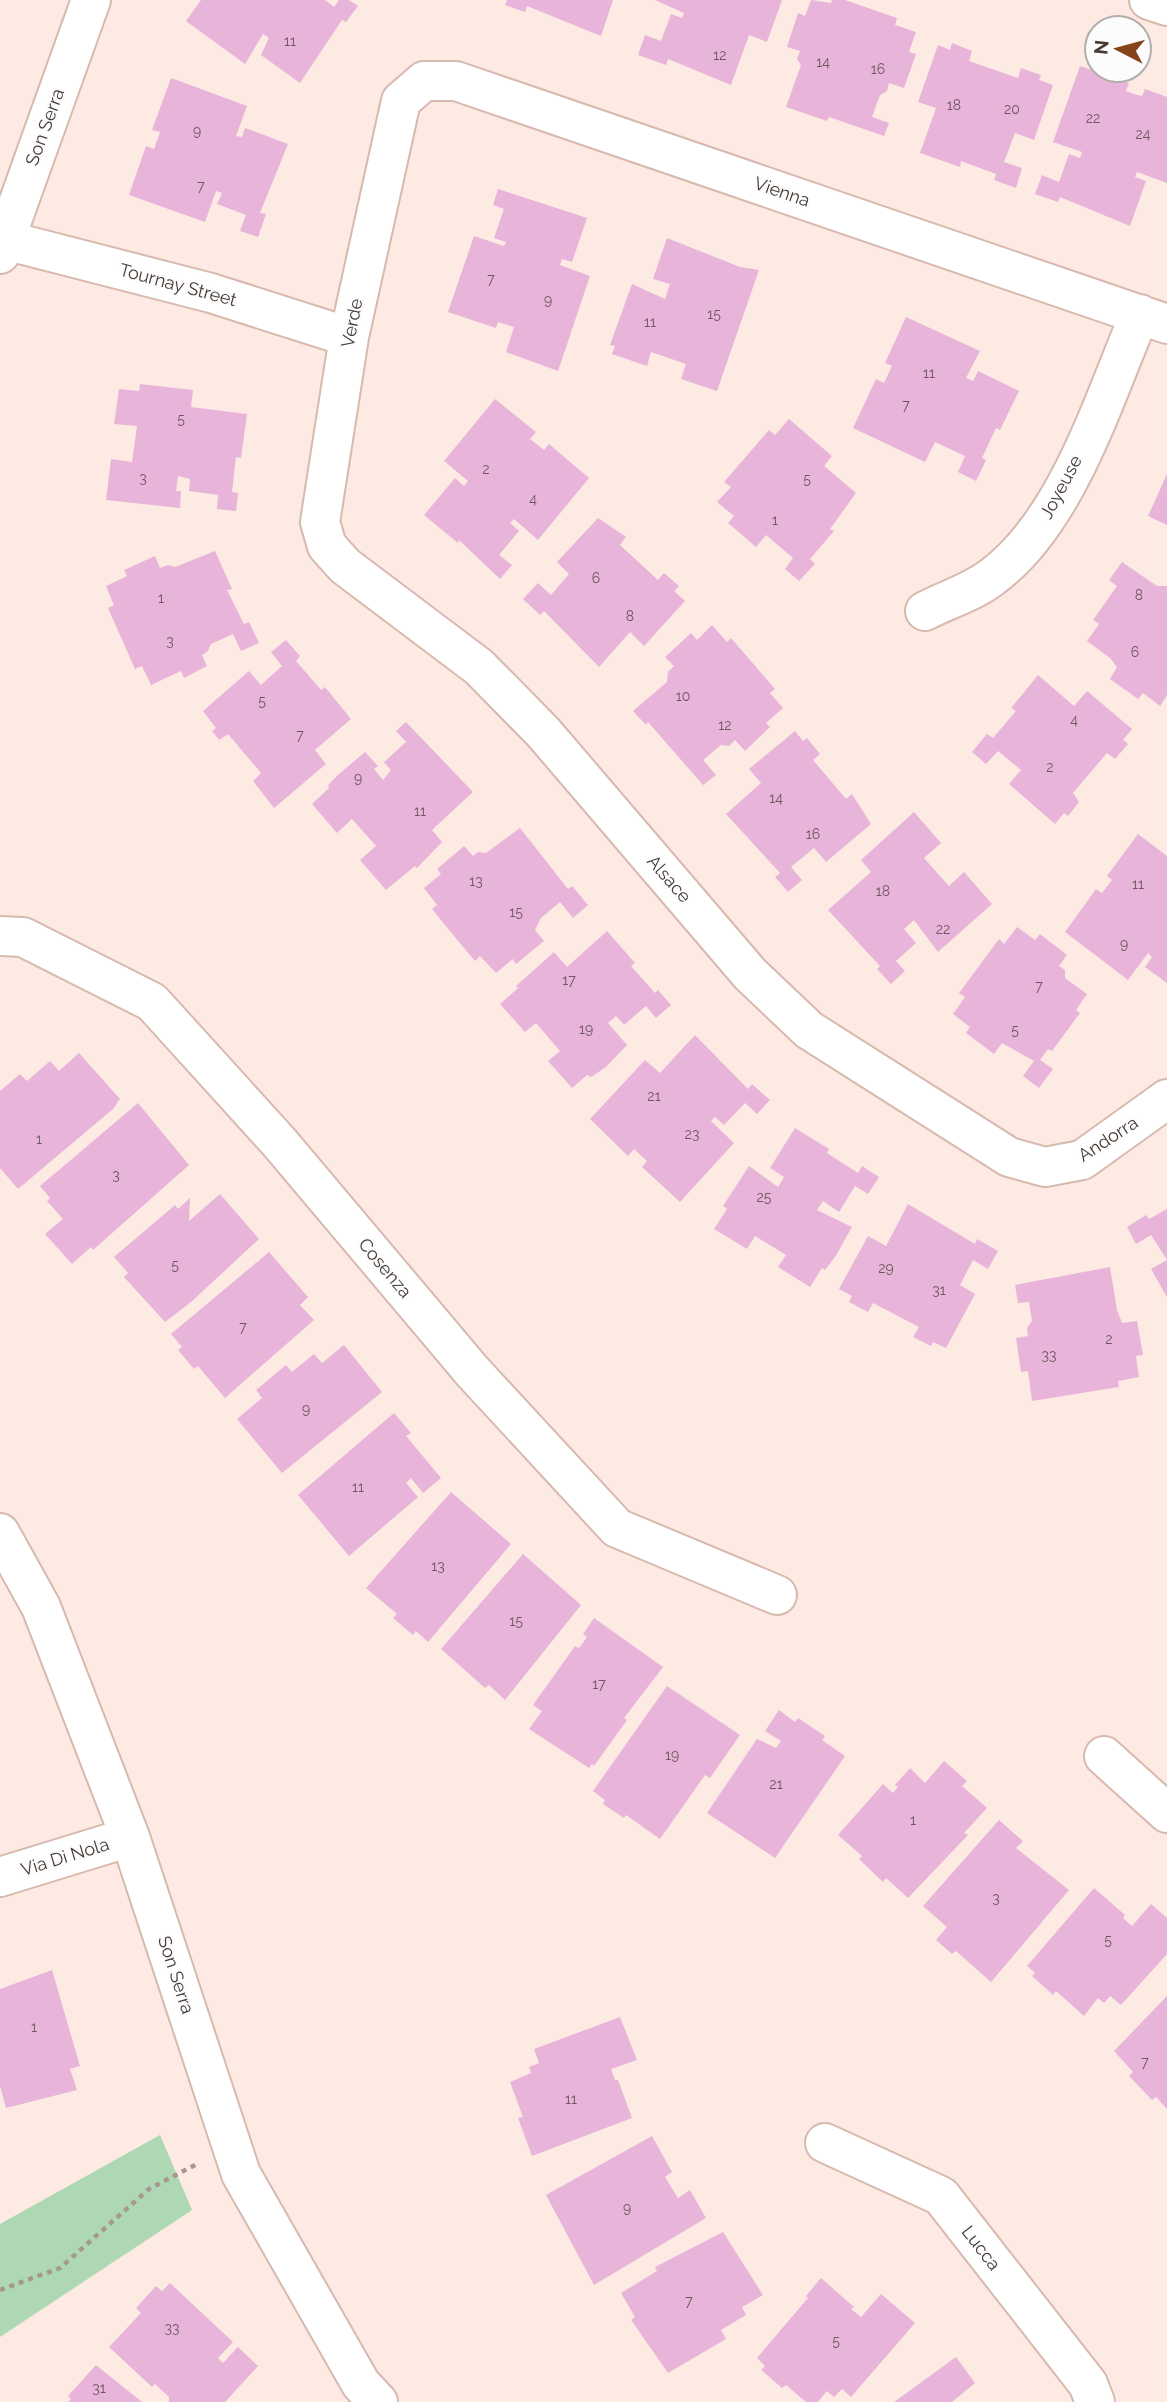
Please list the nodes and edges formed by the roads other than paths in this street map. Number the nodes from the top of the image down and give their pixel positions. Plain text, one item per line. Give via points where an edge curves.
1 (91, 0) edge
2 (1149, 0) edge
3 (1167, 6) edge
4 (401, 101) joint
5 (3, 247) edge
6 (1154, 319) edge
7 (349, 337) junction
8 (327, 546) joint
9 (925, 611) dead end
10 (0, 936) edge
11 (1167, 1099) edge
12 (1045, 1167) joint
13 (0, 1533) edge
14 (777, 1595) dead end
15 (1104, 1756) dead end
16 (1167, 1814) edge
17 (130, 1837) junction
18 (0, 1877) edge
19 (825, 2143) dead end
20 (361, 2396) edge
21 (1095, 2402) edge

1 - 5 street, Son Serra
2 - 3 street
4 - 6 street, Vienna via 424,81 456,80
4 - 7 street, Verde
5 - 7 street, Tournay Street via 211,293
6 - 9 street, Joyeuse via 1065,489 1032,538 991,578
7 - 8 street, Verde via 320,522
8 - 12 street, Alsace via 345,566 488,676 543,732 750,974 809,1030 1009,1157
10 - 14 street, Cosenza via 23,937 152,1002 279,1142 472,1371 617,1528
11 - 12 street, Andorra via 1082,1160
13 - 17 street, Son Serra via 41,1607
15 - 16 street
17 - 18 street, Via Di Nola
17 - 20 street, Son Serra via 241,2174
19 - 21 street, Lucca via 941,2196 1088,2384

